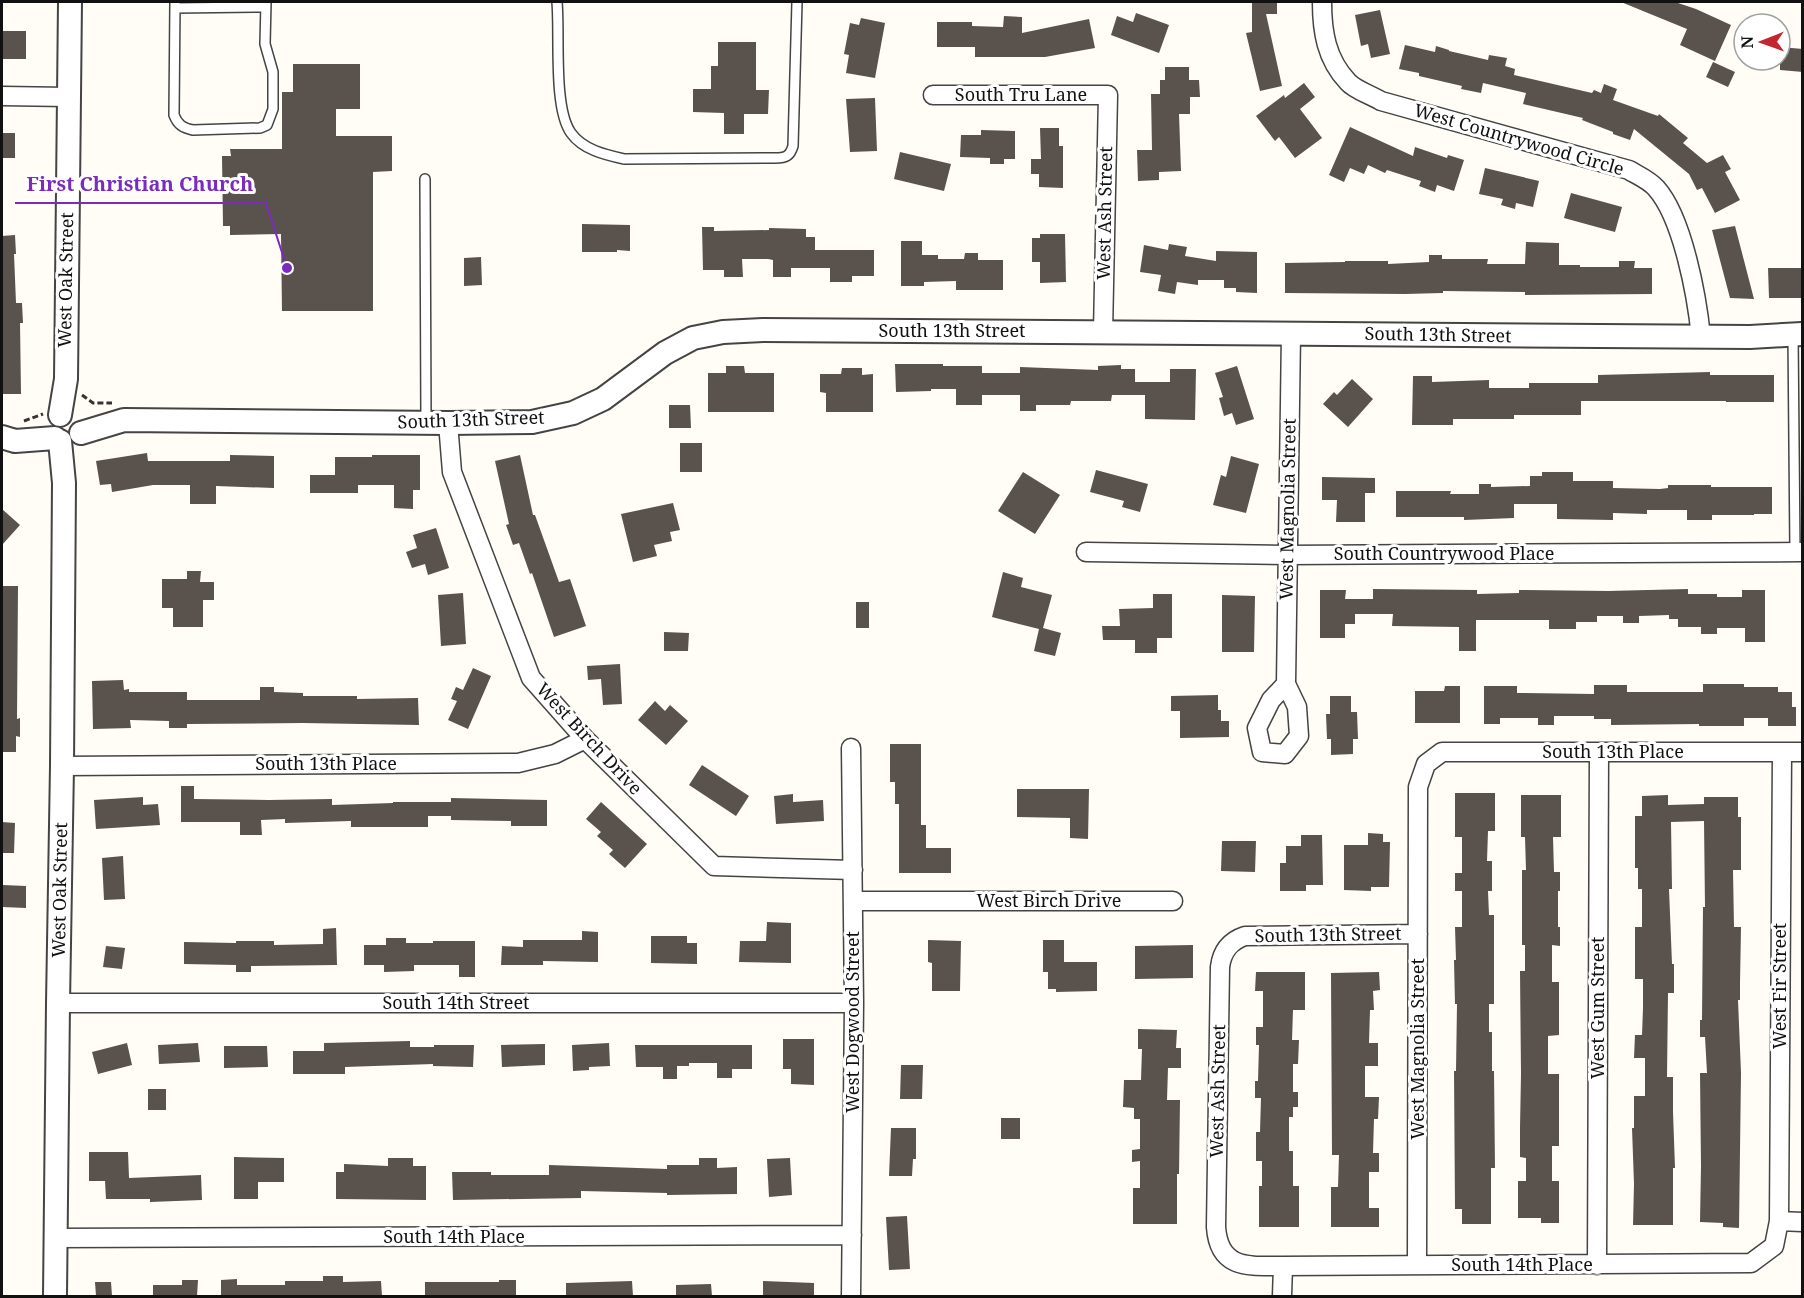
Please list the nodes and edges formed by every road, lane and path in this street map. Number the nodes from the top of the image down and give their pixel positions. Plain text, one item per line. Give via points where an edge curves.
1 (70, 2) edge
2 (557, 2) edge
3 (797, 2) edge
4 (1322, 2) edge
5 (266, 4) edge
6 (175, 5) edge
7 (933, 94) dead end
8 (1108, 95) joint
9 (2, 96) edge
10 (68, 97) junction
11 (425, 179) dead end
12 (1103, 332) junction
13 (1291, 333) junction
14 (1798, 334) edge
15 (1701, 337) junction
16 (437, 423) junction
17 (67, 428) junction
18 (2, 437) edge
19 (1086, 552) dead end
20 (1799, 552) edge
21 (1287, 555) junction
22 (1286, 684) dead end
23 (585, 739) junction
24 (851, 748) dead end
25 (1599, 752) junction
26 (1782, 752) junction
27 (1803, 752) edge
28 (1426, 764) joint
29 (63, 766) junction
30 (853, 870) junction
31 (853, 901) junction
32 (1173, 901) dead end
33 (1418, 934) junction
34 (1238, 938) joint
35 (58, 1003) junction
36 (854, 1003) junction
37 (1779, 1221) junction
38 (1803, 1222) edge
39 (852, 1235) junction
40 (55, 1238) junction
41 (1221, 1250) joint
42 (1417, 1264) junction
43 (1597, 1265) junction
44 (1283, 1266) junction
45 (55, 1296) edge
46 (851, 1296) edge
47 (1282, 1296) edge

1 - 10 street, West Oak Street
2 - 3 lane via 560,98 572,134 602,154 624,159 671,159 784,158 790,154
4 - 15 street, West Countrywood Circle via 1322,25 1330,57 1349,83 1381,101 1629,170 1655,186 1671,208 1689,268
5 - 6 lane
5 - 6 lane via 265,44 273,72 273,109 267,125 193,130 177,123 174,115
7 - 8 street, South Tru Lane
8 - 12 street, West Ash Street
9 - 10 street
10 - 17 street, West Oak Street
11 - 16 lane
12 - 13 street, South 13th Street
12 - 16 street, South 13th Street via 723,332 693,338 665,353 603,399 573,414 532,422
13 - 15 street, South 13th Street
13 - 21 street, West Magnolia Street
14 - 15 street, South 13th Street
14 - 20 lane
16 - 17 street, South 13th Street via 124,420
16 - 23 street, West Birch Drive via 531,678
17 - 18 street, South 13th Street via 28,429
17 - 29 street, West Oak Street
19 - 21 street, South Countrywood Place
20 - 21 street, South Countrywood Place
21 - 22 street, West Magnolia Street
23 - 29 street, South 13th Place via 555,754 518,763
23 - 30 street, West Birch Drive via 714,866
24 - 30 street, West Dogwood Street
25 - 26 street, South 13th Place
25 - 28 street, South 13th Place via 1442,752
25 - 43 street, West Gum Street
26 - 27 street, South 13th Place
26 - 37 street, West Fir Street
28 - 33 street, West Magnolia Street via 1418,787
29 - 35 street, West Oak Street
30 - 31 street, West Dogwood Street
31 - 32 street, West Birch Drive
31 - 36 street, West Dogwood Street
33 - 34 street, South 13th Street
33 - 42 street, West Magnolia Street
34 - 41 street, West Ash Street via 1226,949 1221,962 1216,1237
35 - 36 street, South 14th Street
35 - 40 street, West Oak Street
36 - 39 street, West Dogwood Street
37 - 38 street
37 - 43 street, South 14th Place via 1774,1246 1751,1263
39 - 40 street, South 14th Place
39 - 46 street, West Dogwood Street
40 - 45 street, West Oak Street
41 - 44 street, South 14th Place via 1237,1264
42 - 43 street, South 14th Place
42 - 44 street, South 14th Place
44 - 47 street

